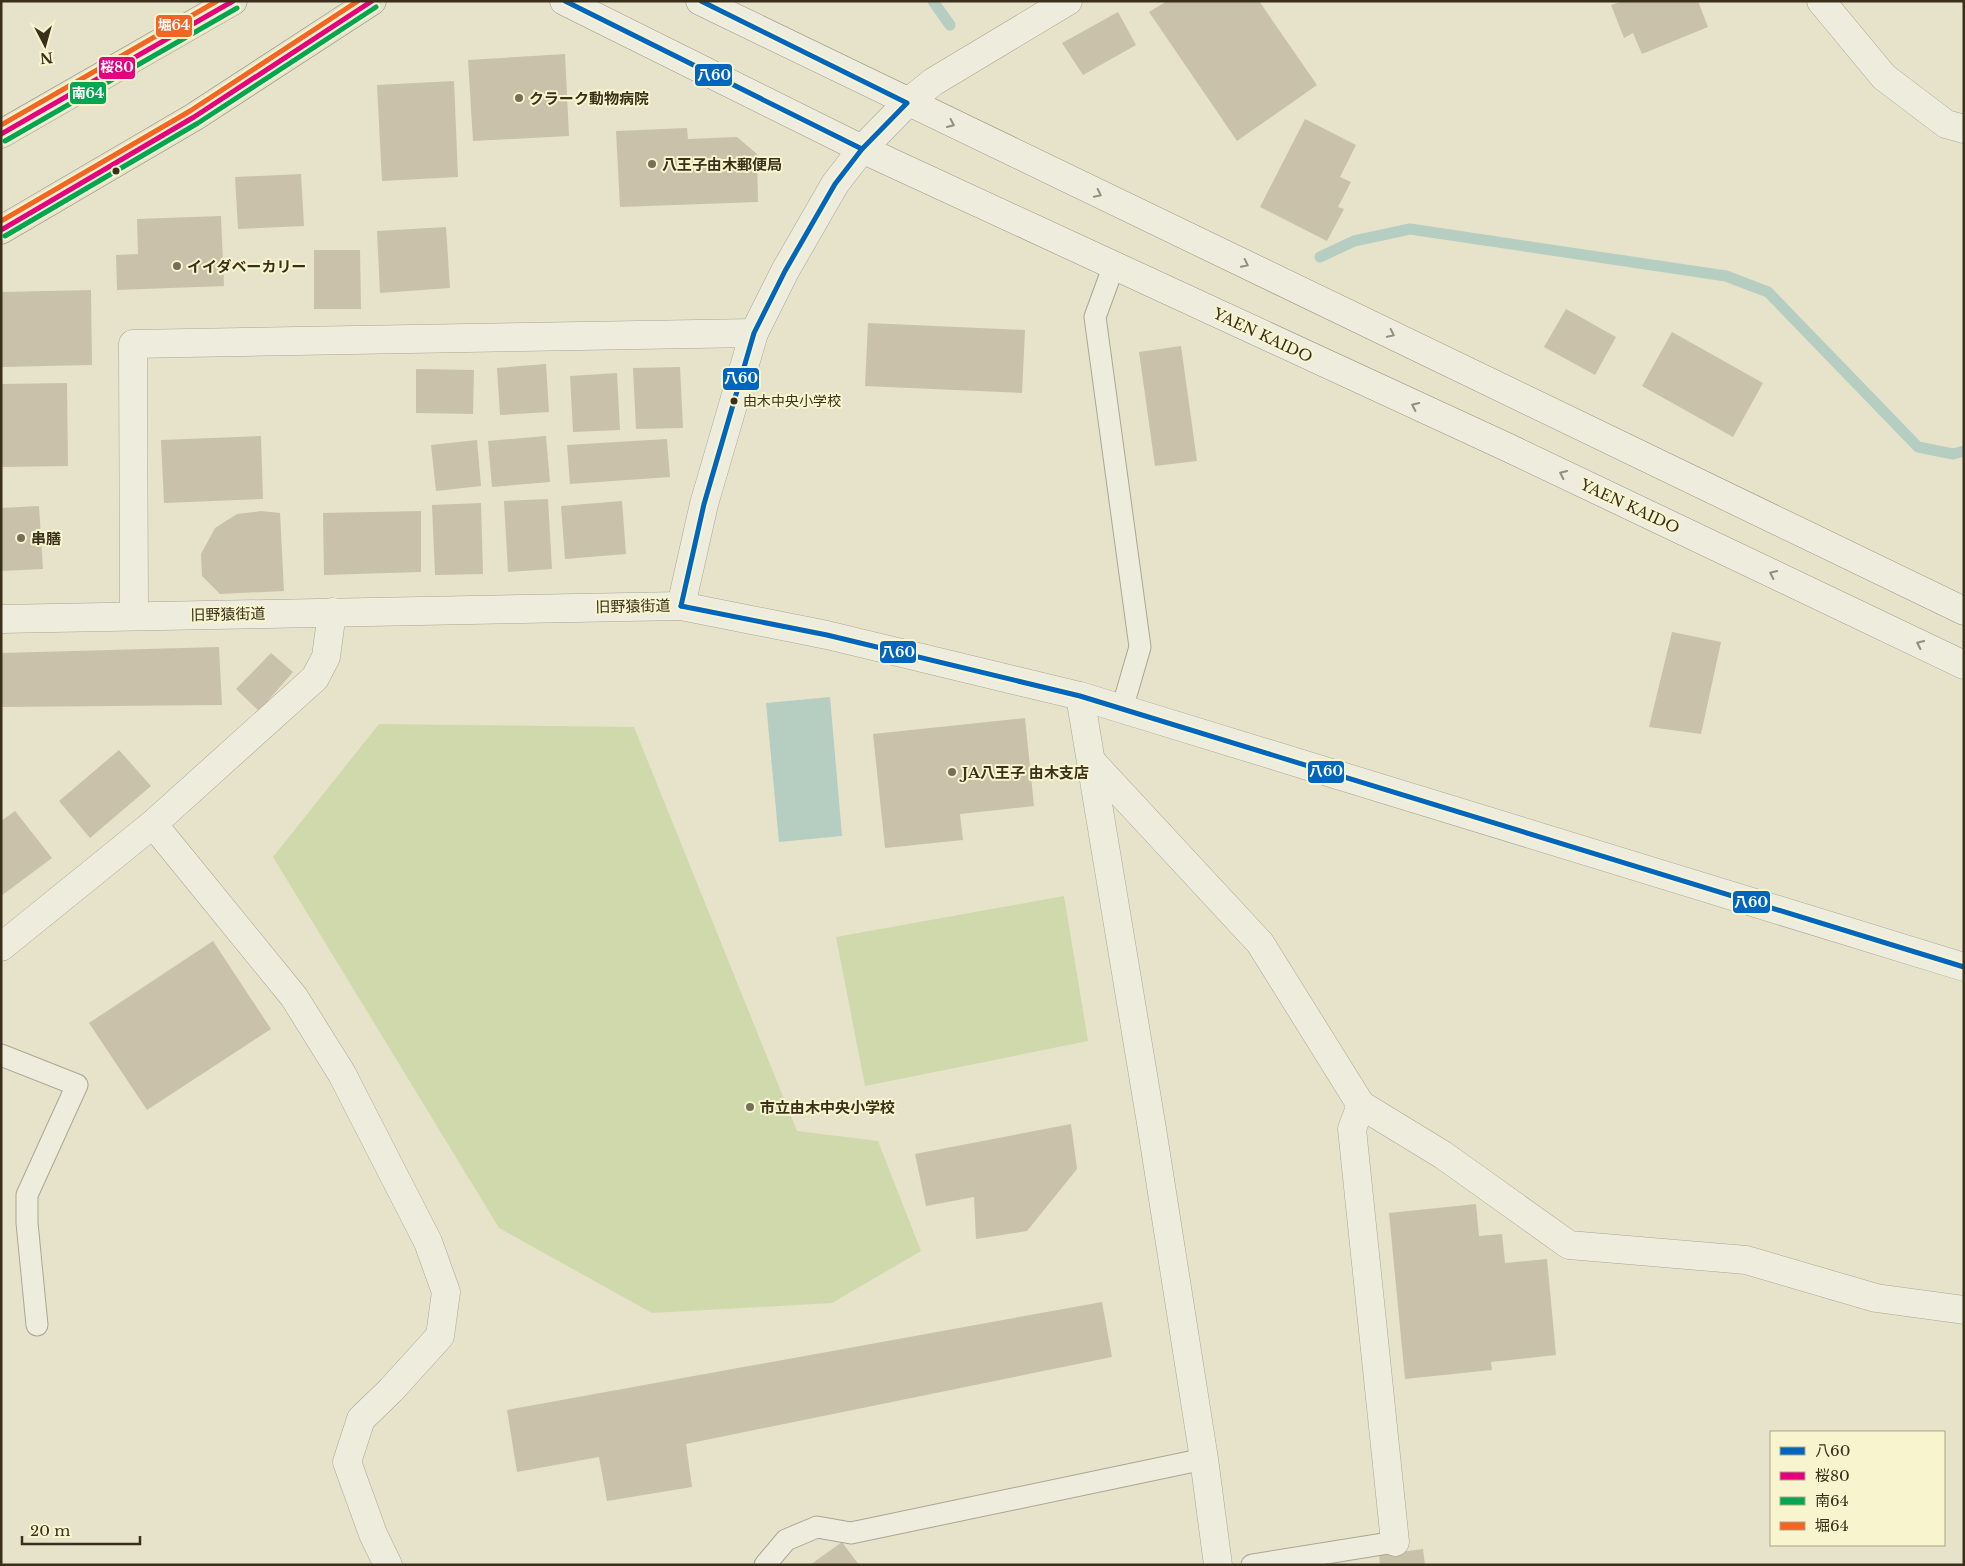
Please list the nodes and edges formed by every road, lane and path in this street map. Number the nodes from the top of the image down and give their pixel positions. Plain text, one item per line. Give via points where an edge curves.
1 (233, 1) edge
2 (372, 1) edge
3 (564, 1) edge
4 (700, 1) edge
5 (1068, 1) edge
6 (1822, 1) edge
7 (907, 103) junction
8 (1964, 129) edge
9 (1, 134) edge
10 (862, 149) junction
11 (1, 230) edge
12 (1114, 265) junction
13 (754, 333) junction
14 (681, 606) junction
15 (1964, 611) edge
16 (332, 612) junction
17 (134, 615) junction
18 (1, 619) edge
19 (1964, 665) edge
20 (1080, 696) junction
21 (1122, 709) junction
22 (1093, 763) junction
23 (154, 824) junction
24 (1, 947) edge
25 (1964, 967) edge
26 (1, 1055) edge
27 (1360, 1105) junction
28 (1964, 1310) edge
29 (37, 1325) dead end
30 (1204, 1459) junction
31 (1395, 1542) joint
32 (388, 1565) edge
33 (765, 1565) edge
34 (1218, 1565) edge
35 (1252, 1565) edge

1 - 9 main road
2 - 11 main road via 194,117
3 - 10 street, YAEN KAIDO
4 - 7 street
5 - 7 street via 933,82
6 - 8 street via 1884,78 1946,124
7 - 10 street
7 -> 15 street
10 - 12 street, YAEN KAIDO
10 - 13 street via 835,184
19 -> 12 street, YAEN KAIDO
12 - 21 lane via 1096,317 1140,647
13 - 14 street via 704,504
13 - 17 street via 133,344
14 - 16 street, 旧野猿街道
14 - 20 street, 旧野猿街道 via 827,634
16 - 17 street, 旧野猿街道
16 - 23 street via 326,657 314,678
17 - 18 street, 旧野猿街道
20 - 21 street, 旧野猿街道
20 - 22 street
21 - 25 street, 旧野猿街道
22 - 27 street via 1260,943
22 - 30 street
23 - 24 street
23 - 32 street via 294,998 342,1074 428,1242 446,1292 440,1336 361,1419 347,1462
26 - 29 lane via 77,1085 27,1195
27 - 28 street via 1443,1155 1569,1245 1746,1260 1876,1298
27 - 31 street via 1352,1129
30 - 33 lane via 851,1533 817,1527 786,1540
30 - 34 street
31 - 35 lane

